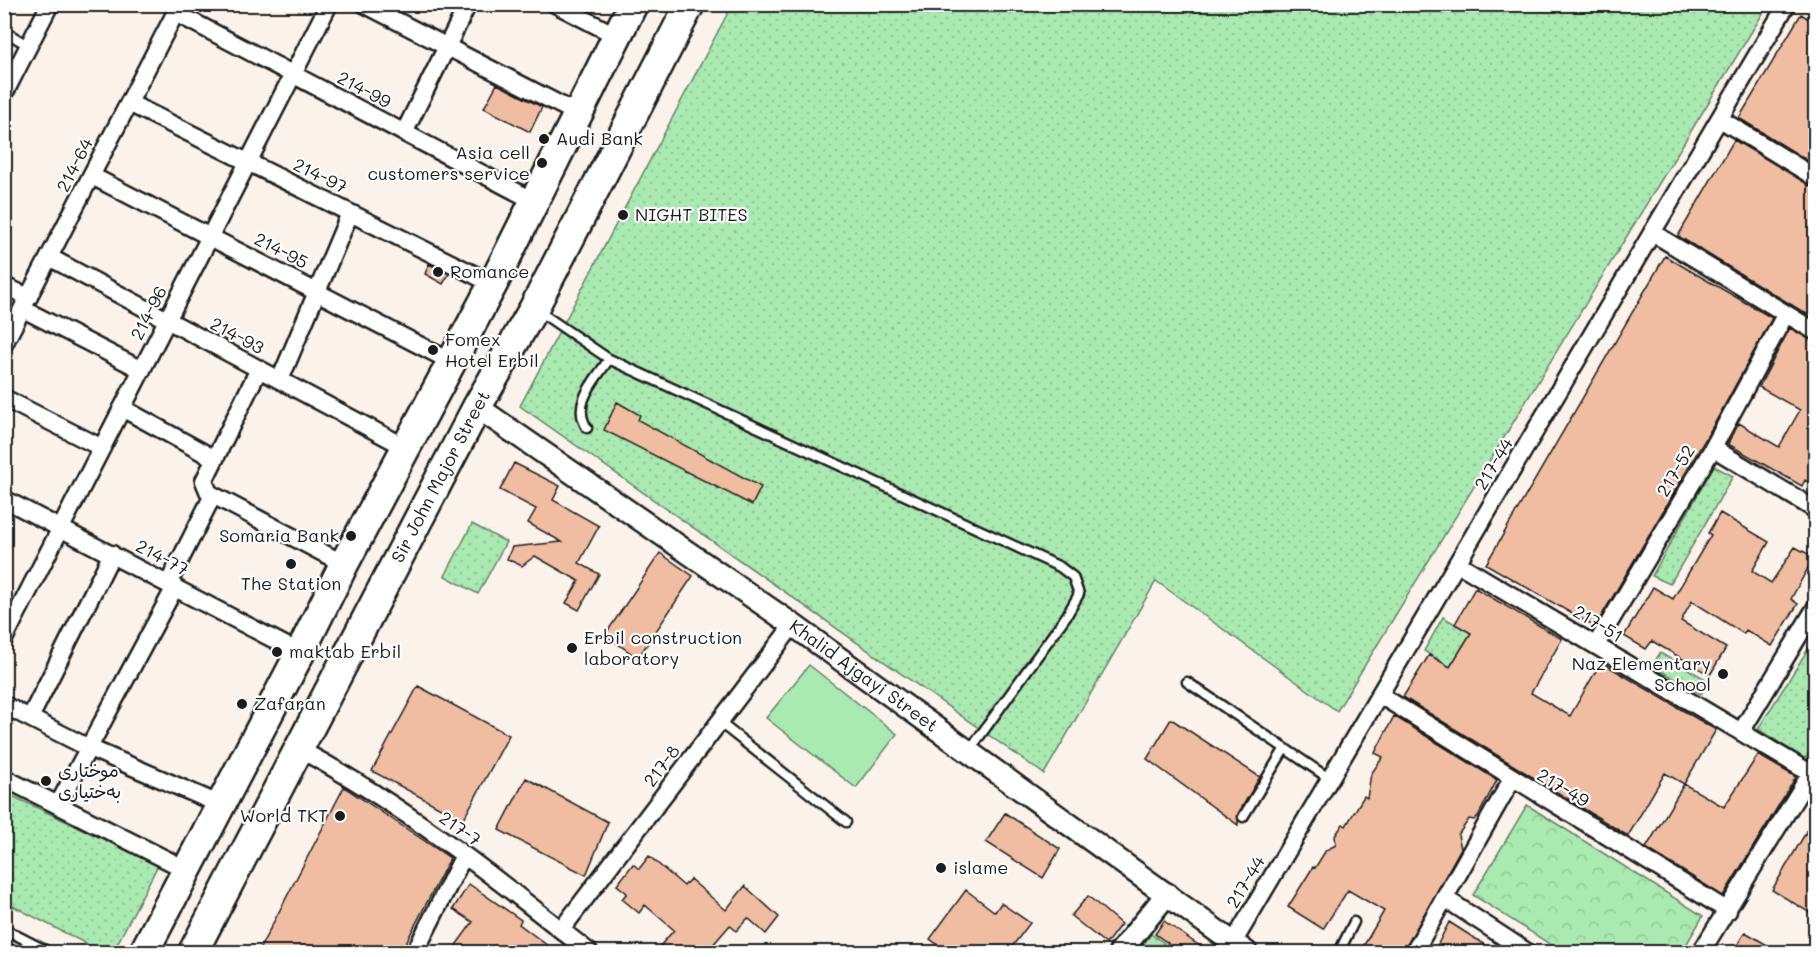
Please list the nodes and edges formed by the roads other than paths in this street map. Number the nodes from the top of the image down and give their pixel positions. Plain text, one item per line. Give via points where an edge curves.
1 (50, 4) edge
2 (329, 4) edge
3 (364, 4) edge
4 (468, 4) edge
5 (555, 4) edge
6 (633, 4) edge
7 (690, 4) edge
8 (1787, 4) edge
9 (178, 7) edge
10 (4, 31) edge
11 (617, 36) junction
12 (29, 46) junction
13 (447, 47) junction
14 (293, 75) junction
15 (4, 94) edge
16 (129, 103) junction
17 (578, 114) junction
18 (1720, 119) junction
19 (404, 134) junction
20 (248, 162) junction
21 (92, 176) junction
22 (1815, 178) edge
23 (534, 201) junction
24 (350, 213) junction
25 (1653, 233) junction
26 (210, 237) junction
27 (49, 257) junction
28 (493, 284) junction
29 (4, 286) edge
30 (317, 292) junction
31 (26, 303) junction
32 (534, 308) junction
33 (1785, 315) junction
34 (167, 320) junction
35 (1815, 332) edge
36 (4, 344) edge
37 (609, 359) junction
38 (452, 362) junction
39 (259, 369) junction
40 (142, 370) junction
41 (280, 380) junction
42 (4, 398) edge
43 (477, 407) junction
44 (122, 408) junction
45 (587, 428) dead end
46 (102, 448) junction
47 (407, 448) junction
48 (1713, 448) junction
49 (215, 459) junction
50 (213, 495) junction
51 (4, 499) edge
52 (1815, 510) edge
53 (62, 527) junction
54 (112, 554) junction
55 (1457, 563) junction
56 (344, 564) junction
57 (171, 585) junction
58 (1815, 607) edge
59 (11, 610) edge
60 (793, 625) junction
61 (4, 639) edge
62 (1596, 645) junction
63 (300, 653) junction
64 (1187, 682) dead end
65 (1380, 695) junction
66 (4, 705) edge
67 (30, 718) junction
68 (719, 722) junction
69 (1741, 732) junction
70 (87, 747) junction
71 (1285, 748) junction
72 (299, 749) junction
73 (969, 751) junction
74 (1813, 769) edge
75 (4, 778) edge
76 (1330, 779) junction
77 (1512, 779) junction
78 (58, 805) junction
79 (221, 805) junction
80 (1243, 817) dead end
81 (846, 822) dead end
82 (464, 855) junction
83 (187, 870) junction
84 (1167, 894) junction
85 (1446, 899) junction
86 (1728, 910) junction
87 (1354, 922) dead end
88 (4, 929) edge
89 (561, 930) junction
90 (1239, 948) edge
91 (49, 952) edge
92 (144, 952) edge
93 (193, 952) edge
94 (415, 952) edge
95 (589, 952) edge
96 (1120, 952) edge
97 (1339, 952) edge
98 (1414, 952) edge
99 (1527, 952) edge
100 (1701, 952) edge

1 - 12 street
2 - 14 street, 214-96
3 - 13 street
4 - 13 street
5 - 11 street
6 - 11 highway
7 - 32 highway, Sir John Major Street
8 - 18 street, 217-44
9 - 14 street, 214-99
9 - 16 street, 214-64
10 - 12 lane
11 - 17 highway
12 - 15 street
13 - 17 street
13 - 19 street
14 - 19 street, 214-99
14 - 20 street, 214-96
16 - 20 street, 214-97
16 - 21 street, 214-64
17 - 23 highway
18 - 22 street
18 - 25 street, 217-44
19 - 23 street, 214-99
20 - 24 street, 214-97
20 - 26 street, 214-96
21 - 26 street, 214-95
21 - 27 street, 214-64
23 - 28 highway
24 - 28 street, 214-97
24 - 30 street
25 - 33 street
25 - 55 street, 217-44
26 - 30 street, 214-95
26 - 34 street, 214-96
27 - 31 street, 214-64
27 - 34 street, 214-93
28 - 38 highway
29 - 31 street
30 - 38 street, 214-95
30 - 41 street
31 - 36 street, 214-64
31 - 40 street
32 - 37 lane
32 - 43 highway, Sir John Major Street
33 - 35 street
33 - 48 street, 217-52
34 - 39 street, 214-93
34 - 40 street, 214-96
37 - 45 lane via 580,405 580,418
37 - 73 lane via 1050,561 1073,577 1079,594 1067,615
38 - 47 highway
39 - 41 street, 214-93
39 - 49 street
40 - 44 street, 214-96
41 - 47 street, 214-93
42 - 46 street
43 - 60 street, Khalid Ajgayi Street
43 - 72 highway, Sir John Major Street
44 - 46 street, 214-96
44 - 49 street
46 - 53 street, 214-96
47 - 56 highway
48 - 52 street
48 - 62 street, 217-52
49 - 50 street via 204,481
50 - 56 street
50 - 57 street
51 - 53 street, 214-77
53 - 54 street, 214-77
53 - 59 street, 214-96
54 - 57 street, 214-77
54 - 67 street
55 - 62 street, 217-51
55 - 65 street, 217-44
56 - 63 highway
57 - 63 street, 214-77
57 - 70 street
58 - 69 street
59 - 61 street, 214-96
60 - 68 street, 217-8
60 - 73 street, Khalid Ajgayi Street
62 - 69 street, 217-51
63 - 79 highway
64 - 71 lane
65 - 76 street, 217-44
65 - 77 street, 217-49
66 - 67 street
67 - 70 street
68 - 81 lane
68 - 89 street, 217-8
69 - 74 street, 217-51
70 - 78 street
70 - 79 street
71 - 76 lane
71 - 80 lane
72 - 82 street, 217-7 via 364,785
72 - 93 highway, Sir John Major Street
73 - 84 street, Khalid Ajgayi Street
74 - 86 street
75 - 78 street
76 - 90 street, 217-44
77 - 85 street
77 - 86 street, 217-49
78 - 83 street
79 - 83 highway
82 - 89 street, 217-7
82 - 94 street
83 - 92 highway
84 - 90 street, Khalid Ajgayi Street
84 - 96 street
85 - 98 street
85 - 99 street
86 - 100 street
87 - 97 lane
88 - 91 lane
89 - 95 street, 217-7

